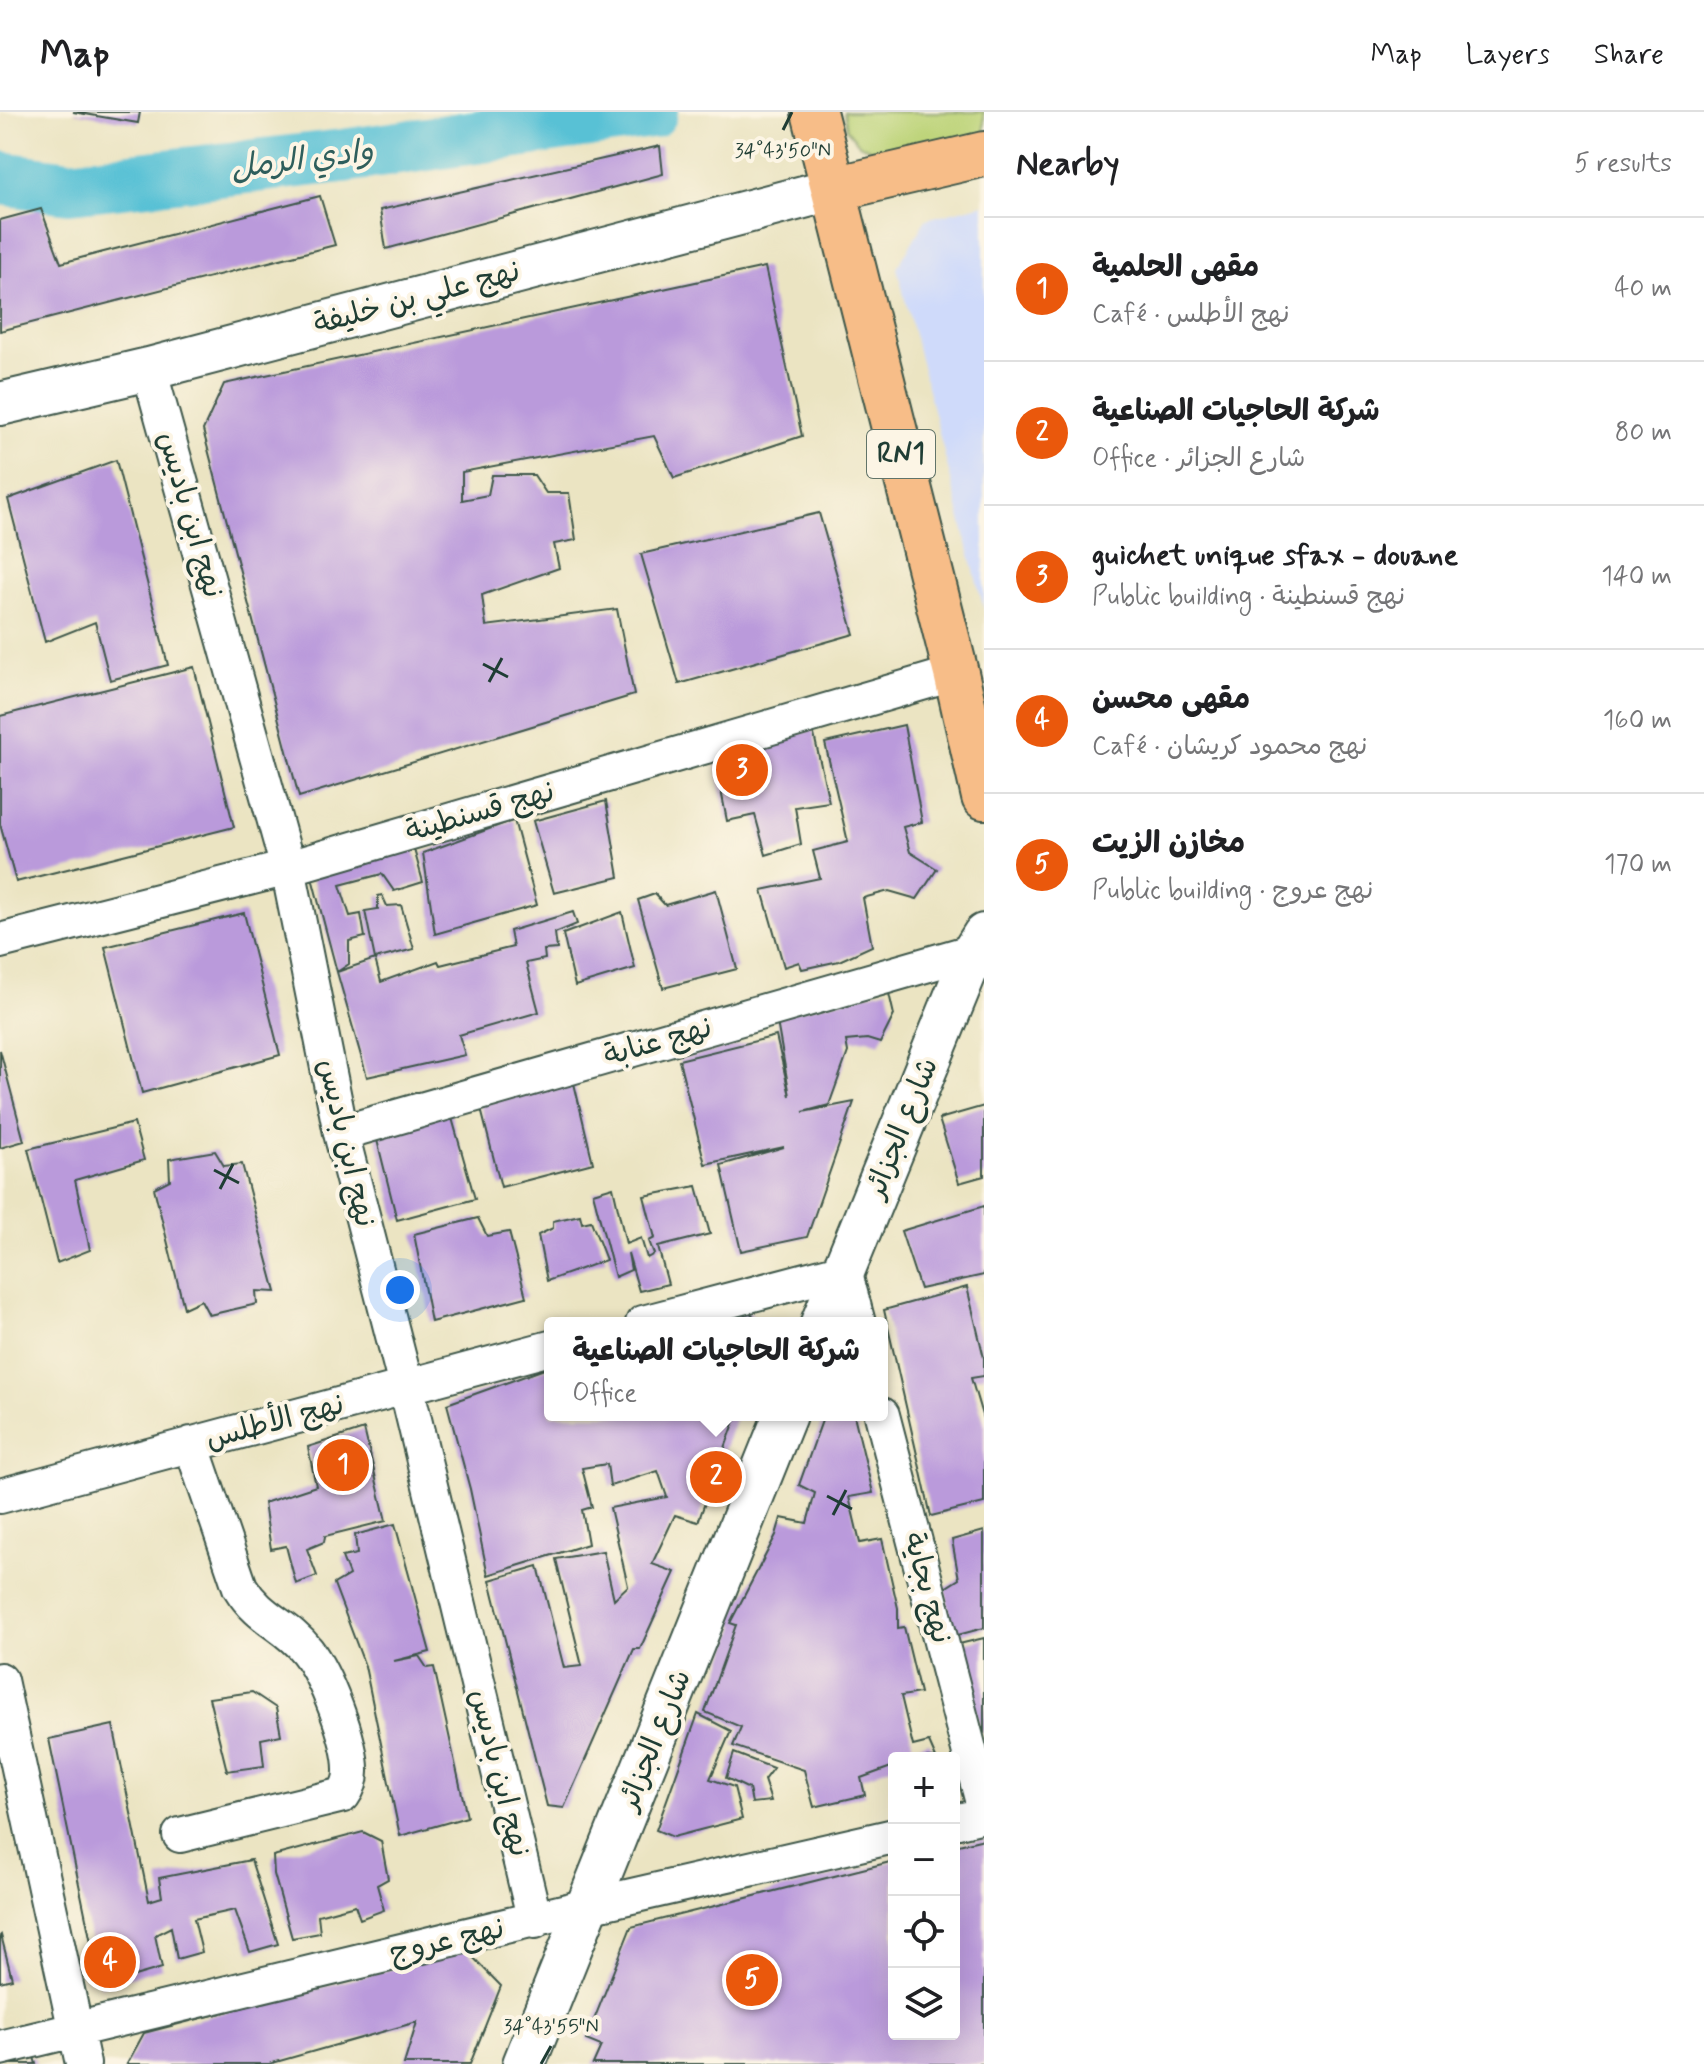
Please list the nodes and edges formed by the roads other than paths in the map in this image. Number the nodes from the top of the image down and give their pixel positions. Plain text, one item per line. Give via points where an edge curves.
1 (814, 112) edge
2 (984, 154) edge
3 (834, 189) junction
4 (149, 369) junction
5 (0, 404) edge
6 (956, 673) junction
7 (984, 797) edge
8 (288, 868) junction
9 (0, 941) edge
10 (979, 943) edge
11 (341, 1133) junction
12 (844, 1270) junction
13 (666, 1317) edge
14 (824, 1317) edge
15 (856, 1317) edge
16 (544, 1350) edge
17 (406, 1386) junction
18 (783, 1421) edge
19 (884, 1421) edge
20 (191, 1444) junction
21 (0, 1496) edge
22 (0, 1680) edge
23 (984, 1807) edge
24 (984, 1815) edge
25 (960, 1821) edge
26 (180, 1835) dead end
27 (888, 1837) edge
28 (588, 1906) junction
29 (535, 1921) junction
30 (76, 2029) junction
31 (0, 2048) edge
32 (83, 2064) edge
33 (524, 2064) edge

1 - 3 main road, RN1
2 - 3 main road
3 - 4 street, نهج علي بن خليفة
3 - 6 main road, RN1
4 - 5 street, نهج علي بن خليفة
4 - 8 street, نهج ابن باديس
6 - 7 main road, RN1
6 - 8 street, نهج قسنطينة
8 - 9 street, نهج قسنطينة
8 - 11 street, نهج ابن باديس
10 - 11 street, نهج عنابة
10 - 12 street, شارع الجزائر
11 - 17 street, نهج ابن باديس
12 - 13 street
12 - 14 street, شارع الجزائر
12 - 15 street
16 - 17 street, نهج الأطلس
17 - 20 street, نهج الأطلس
17 - 29 street, نهج ابن باديس
18 - 28 street, شارع الجزائر
19 - 23 street, نهج بجاية
20 - 21 street, نهج الأطلس
20 - 26 street via 240,1587 263,1616 306,1649 324,1677 351,1771 343,1795
22 - 30 street
24 - 25 street
27 - 28 street, نهج عروج
28 - 29 street, نهج عروج
28 - 33 street, شارع الجزائر
29 - 30 street, نهج عروج
30 - 31 street, نهج عروج
30 - 32 street

